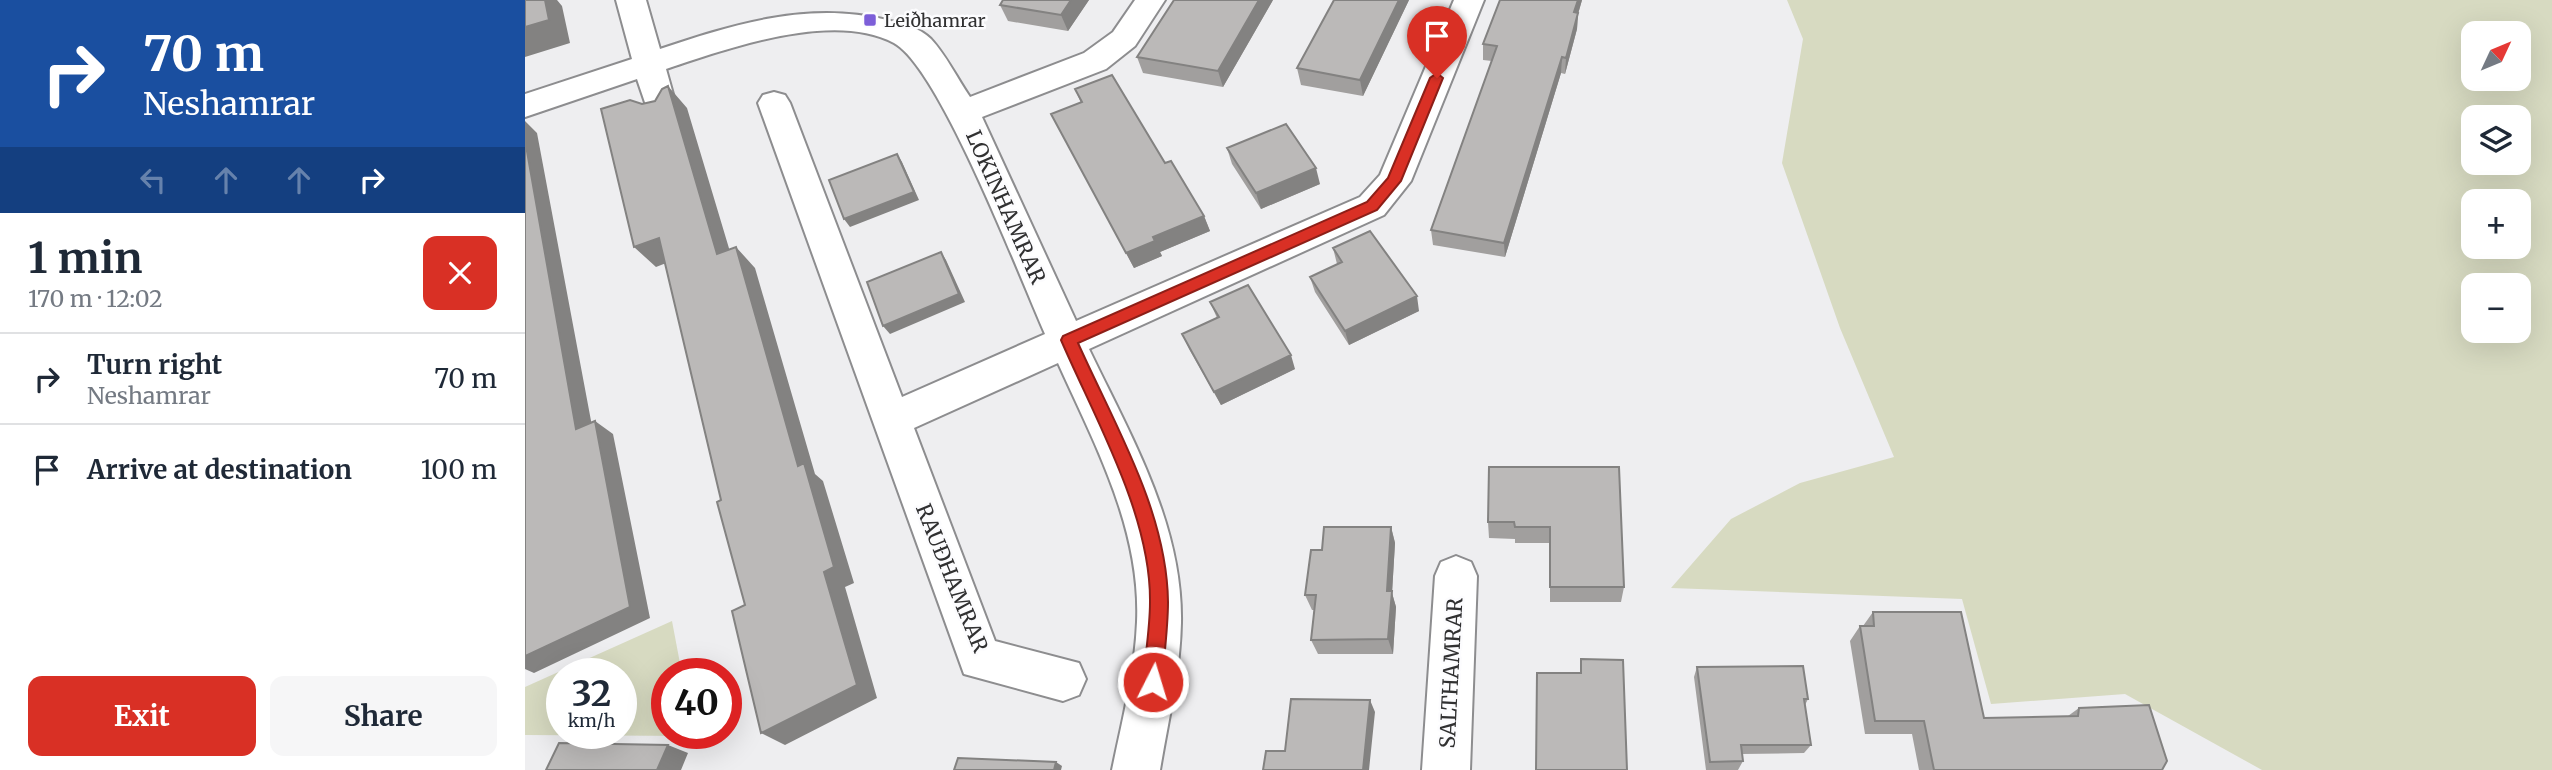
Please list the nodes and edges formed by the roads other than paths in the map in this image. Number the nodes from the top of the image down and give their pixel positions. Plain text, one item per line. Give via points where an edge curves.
1 (631, 0) edge
2 (1150, 0) edge
3 (1469, 0) edge
4 (650, 64) junction
5 (774, 103) dead end
6 (525, 106) edge
7 (662, 112) edge
8 (963, 112) junction
9 (1069, 340) junction
10 (891, 420) junction
11 (1456, 576) dead end
12 (1063, 679) dead end
13 (1136, 770) edge
14 (1446, 770) edge

1 - 4 street
2 - 8 street via 1124,39 1095,61
3 - 9 street via 1394,181 1372,206
4 - 6 street, LOKINHAMRAR
4 - 7 street
4 - 8 street, LOKINHAMRAR via 778,25 817,21 861,24 901,34 919,45
5 - 10 street, RAUÐHAMRAR
8 - 9 street, LOKINHAMRAR
9 - 10 street
9 - 13 street, LOKINHAMRAR via 1137,495 1151,545 1159,601 1153,682
10 - 12 street, RAUÐHAMRAR via 980,659
11 - 14 street, SALTHAMRAR

